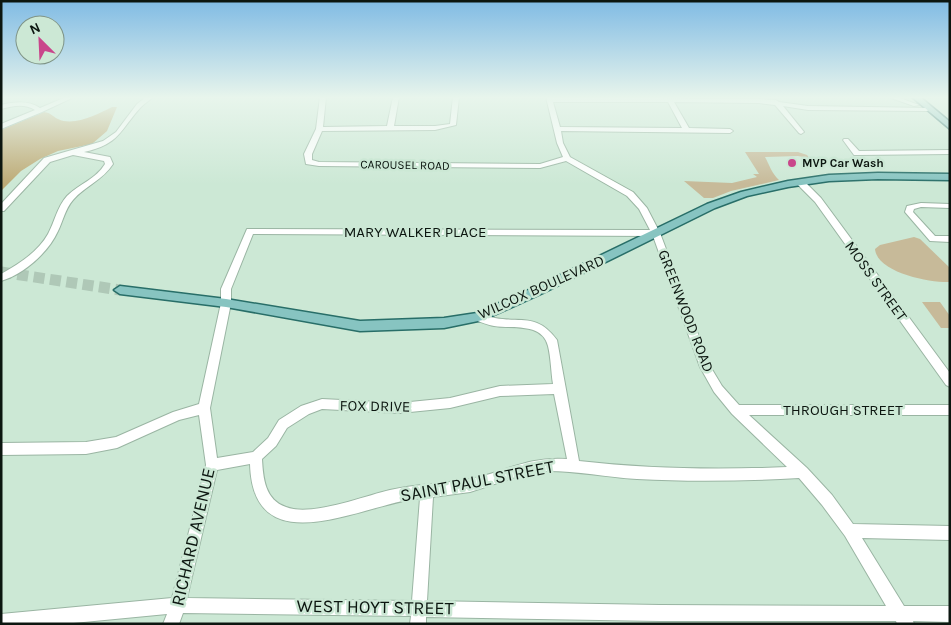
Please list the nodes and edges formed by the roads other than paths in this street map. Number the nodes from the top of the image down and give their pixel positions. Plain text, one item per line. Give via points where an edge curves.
1 (123, 126) edge
2 (445, 126) edge
3 (684, 126) edge
4 (796, 126) edge
5 (319, 128) joint
6 (390, 128) joint
7 (557, 129) joint
8 (686, 130) junction
9 (730, 131) dead end
10 (801, 132) dead end
11 (846, 140) dead end
12 (71, 152) junction
13 (950, 152) edge
14 (567, 158) junction
15 (950, 177) edge
16 (800, 182) junction
17 (950, 206) edge
18 (1, 210) edge
19 (656, 233) junction
20 (950, 239) edge
21 (1, 278) edge
22 (120, 290) tunnel mouth
23 (226, 303) junction
24 (479, 317) junction
25 (950, 382) edge
26 (559, 389) junction
27 (204, 408) junction
28 (736, 410) junction
29 (950, 410) edge
30 (1, 449) edge
31 (256, 457) junction
32 (212, 465) junction
33 (574, 465) junction
34 (802, 472) junction
35 (427, 491) junction
36 (850, 531) junction
37 (950, 533) edge
38 (178, 605) junction
39 (419, 608) junction
40 (950, 614) edge
41 (661, 618) edge
42 (747, 618) edge
43 (904, 619) edge
44 (1, 622) edge
45 (171, 624) edge
46 (418, 624) edge

1 - 12 street via 114,137 96,147
2 - 6 street
3 - 8 street
4 - 10 street
5 - 6 street
5 - 14 street, CAROUSEL ROAD via 308,154 309,162 319,164 540,166
7 - 8 street
7 - 14 street
8 - 9 street
11 - 13 street via 857,153
12 - 18 street via 46,160
12 - 21 street via 107,159 109,164 105,174 66,203 53,234 36,254
14 - 19 street, GREENWOOD ROAD via 630,194 643,208
15 - 16 main road, WILCOX BOULEVARD via 878,176
16 - 19 main road, WILCOX BOULEVARD via 744,194
16 - 25 street, MOSS STREET via 818,200
17 - 20 street via 921,205 910,208 909,212 933,240
19 - 23 street, MARY WALKER PLACE via 250,231 226,289
19 - 24 main road, WILCOX BOULEVARD
19 - 28 street, GREENWOOD ROAD via 705,367
22 - 23 main road, WILCOX BOULEVARD
23 - 24 main road, WILCOX BOULEVARD via 360,326 444,323
23 - 27 street, RICHARD AVENUE
24 - 26 street via 494,322 523,323 546,333 553,343
26 - 31 street, FOX DRIVE via 500,391 450,403 400,408 322,404 283,424 272,442
26 - 33 street
27 - 30 street via 102,446
27 - 32 street, RICHARD AVENUE
28 - 29 street, THROUGH STREET
28 - 34 street, GREENWOOD ROAD
31 - 32 street
31 - 35 street, SAINT PAUL STREET via 260,492 269,506 288,516 320,515 401,494
32 - 38 street, RICHARD AVENUE
33 - 34 street, SAINT PAUL STREET via 623,472 750,475
33 - 35 street, SAINT PAUL STREET via 541,465 457,489
34 - 36 street, GREENWOOD ROAD
35 - 39 street
36 - 37 street
36 - 43 street, GREENWOOD ROAD
38 - 39 street, WEST HOYT STREET
38 - 44 street, WEST HOYT STREET
38 - 45 street, RICHARD AVENUE
39 - 41 street, WEST HOYT STREET
39 - 46 street
40 - 43 street, WEST HOYT STREET
41 - 42 street, WEST HOYT STREET
42 - 43 street, WEST HOYT STREET

